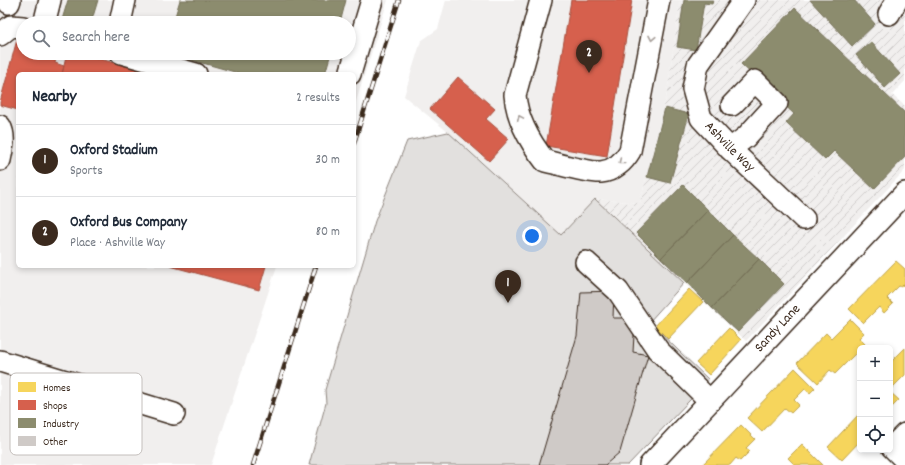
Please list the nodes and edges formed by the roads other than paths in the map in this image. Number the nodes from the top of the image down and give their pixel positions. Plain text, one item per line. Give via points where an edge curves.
1 (126, 0) edge
2 (372, 0) edge
3 (541, 0) edge
4 (659, 0) edge
5 (744, 0) edge
6 (122, 16) edge
7 (16, 26) edge
8 (0, 35) edge
9 (356, 54) edge
10 (145, 60) edge
11 (354, 60) edge
12 (189, 72) edge
13 (351, 72) edge
14 (732, 105) dead end
15 (0, 126) edge
16 (730, 149) junction
17 (0, 160) edge
18 (905, 193) edge
19 (804, 219) dead end
20 (586, 262) dead end
21 (0, 360) edge
22 (42, 373) edge
23 (710, 401) junction
24 (142, 404) edge
25 (174, 414) dead end
26 (905, 434) edge
27 (905, 460) edge
28 (650, 465) edge

1 - 6 street
2 - 9 street
4 -> 3 street via 630,151 625,160 601,172 546,161 528,137 516,110 515,95
5 - 16 street, Ashville Way via 698,65 693,89 701,118
7 - 8 street via 11,26
10 - 12 street
11 - 13 street
14 - 16 street via 755,81 777,103 746,137
15 - 17 street via 3,141
16 - 19 street, Ashville Way
18 - 23 street, Sandy Lane
20 - 23 street via 618,291 658,350
21 - 22 street
23 - 28 street, Sandy Lane
24 - 25 street
26 - 27 street via 892,447

